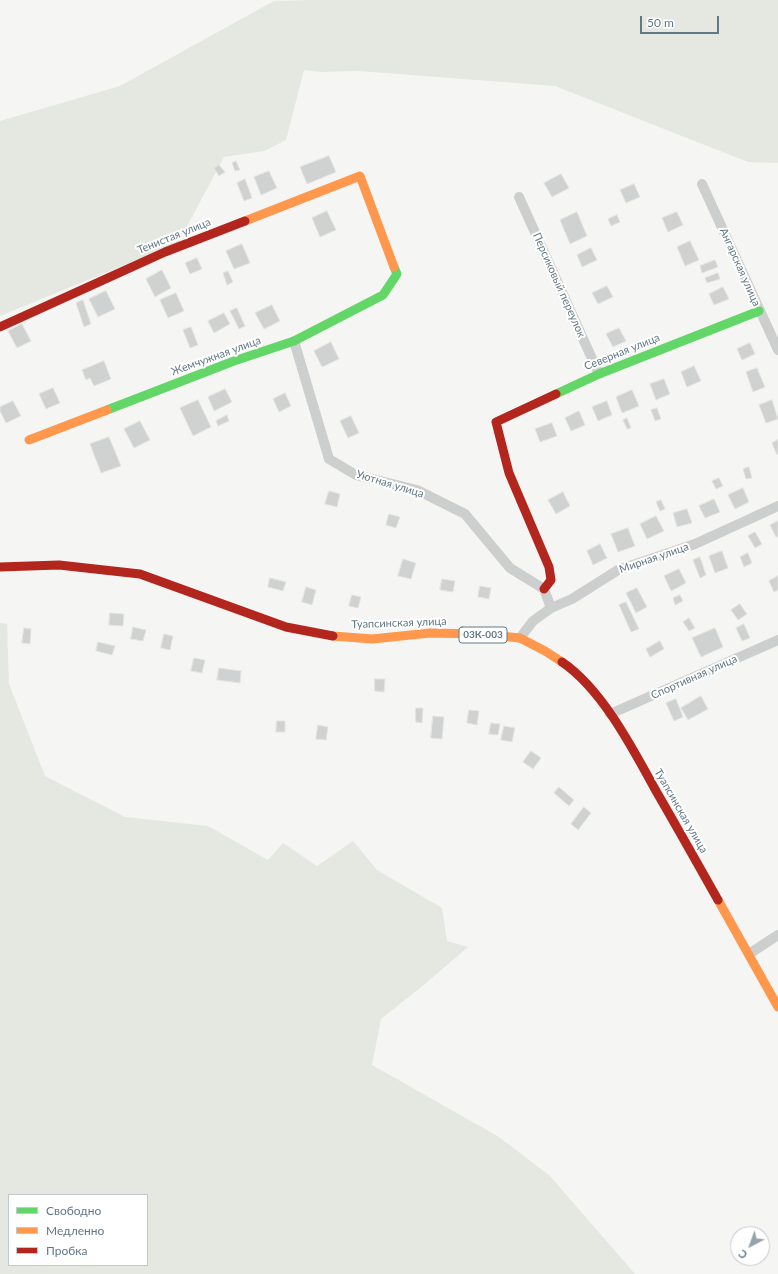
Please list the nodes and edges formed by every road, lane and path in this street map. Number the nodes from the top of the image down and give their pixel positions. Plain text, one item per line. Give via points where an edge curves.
1 (360, 176) joint
2 (702, 184) dead end
3 (519, 197) dead end
4 (759, 311) junction
5 (0, 327) edge
6 (294, 341) junction
7 (778, 350) edge
8 (599, 374) junction
9 (29, 440) dead end
10 (778, 506) edge
11 (0, 567) edge
12 (544, 589) junction
13 (551, 608) junction
14 (520, 638) junction
15 (778, 640) edge
16 (610, 714) junction
17 (778, 935) edge
18 (749, 954) junction
19 (778, 1007) edge

1 - 5 street, Тенистая улица via 164,252
1 - 6 street, Жемчужная улица via 397,274 383,294
2 - 4 street, Ангарская улица
3 - 8 street, Персиковый переулок
4 - 7 street, Ангарская улица
4 - 8 street, Северная улица
6 - 9 street, Жемчужная улица via 234,361
6 - 12 street, Уютная улица via 330,459 356,474 417,490 465,514 510,568
8 - 12 street, Северная улица via 496,422 509,473 549,567 551,580
10 - 13 street, Мирная улица via 695,544 618,570 572,599
11 - 14 street, Туапсинская улица / 03К-003 via 59,565 140,574 286,627 325,635 372,638 430,633
12 - 13 street
13 - 14 street, Мирная улица via 533,621
14 - 16 street, Туапсинская улица / 03К-003 via 546,651 572,669
15 - 16 street, Спортивная улица
16 - 18 street, Туапсинская улица / 03К-003 via 639,760
17 - 18 street
18 - 19 street, Туапсинская улица / 03К-003

